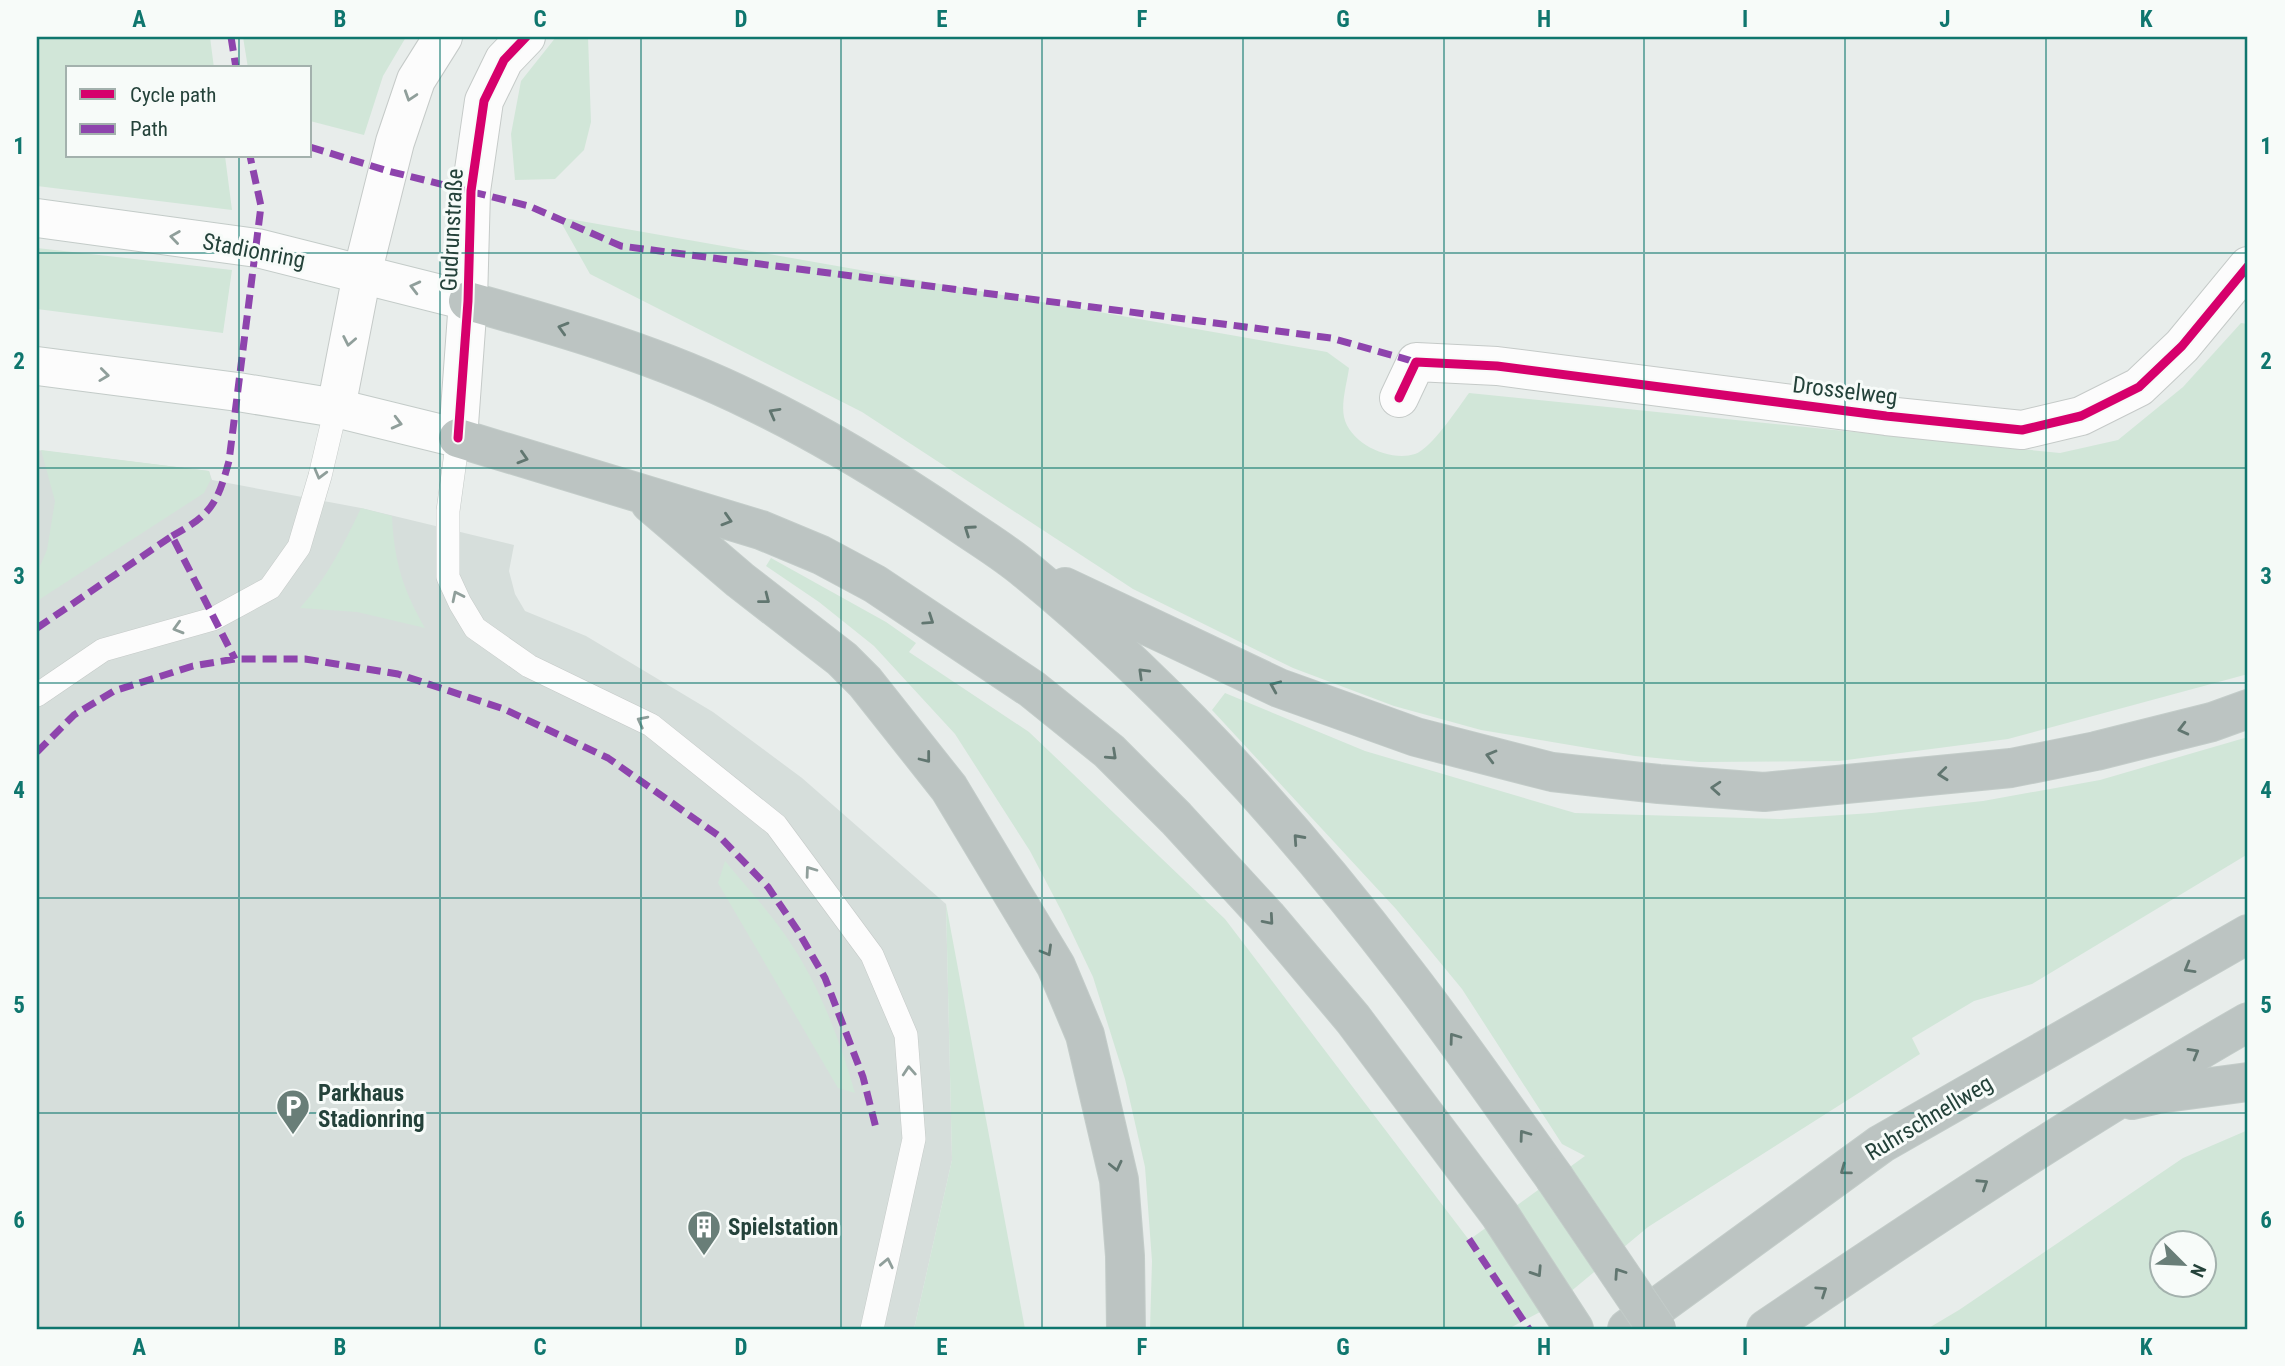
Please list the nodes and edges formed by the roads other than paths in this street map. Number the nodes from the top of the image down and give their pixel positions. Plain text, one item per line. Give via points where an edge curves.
1 (443, 37) edge
2 (526, 37) edge
3 (37, 218) edge
4 (2248, 266) edge
5 (362, 274) junction
6 (468, 301) junction
7 (37, 366) edge
8 (1399, 398) dead end
9 (336, 408) junction
10 (458, 438) junction
11 (638, 493) junction
12 (1025, 569) junction
13 (37, 695) edge
14 (2248, 709) edge
15 (2248, 934) edge
16 (2248, 1021) edge
17 (2248, 1082) edge
18 (2073, 1126) junction
19 (872, 1329) edge
20 (1126, 1329) edge
21 (1574, 1329) edge
22 (1627, 1329) edge
23 (1657, 1329) edge
24 (1766, 1329) edge

1 -> 5 street via 416,80
2 - 6 street, Gudrunstraße via 503,60 484,101 471,191
5 -> 3 street, Stadionring via 257,248
4 - 8 street, Drosselweg via 2182,346 2139,387 2081,416 2022,430 1497,366 1416,362
6 -> 5 street, Stadionring
5 -> 9 street
6 - 10 street, Gudrunstraße
12 -> 6 highway via 920,496 753,401 587,335
7 -> 9 street
9 -> 10 street
9 -> 13 lane via 299,547 270,588 213,619 103,650
10 -> 11 highway
19 -> 10 lane via 914,1139 906,1035 872,955 776,825 651,725 529,666 475,628 448,577 448,511
11 -> 20 highway via 865,682 949,788 1042,942 1085,1035 1119,1180
11 -> 21 highway via 761,530 875,584 1032,689 1109,751 1176,818 1353,1019 1500,1216
14 -> 12 highway via 2212,722 2011,768 1764,792 1565,774 1416,737 1279,688
23 -> 12 highway, bridge via 1407,974 1311,854 1143,672
15 -> 22 highway, Ruhrschnellweg via 1881,1144
18 -> 16 highway
17 - 18 highway via 2137,1099
24 -> 18 highway

